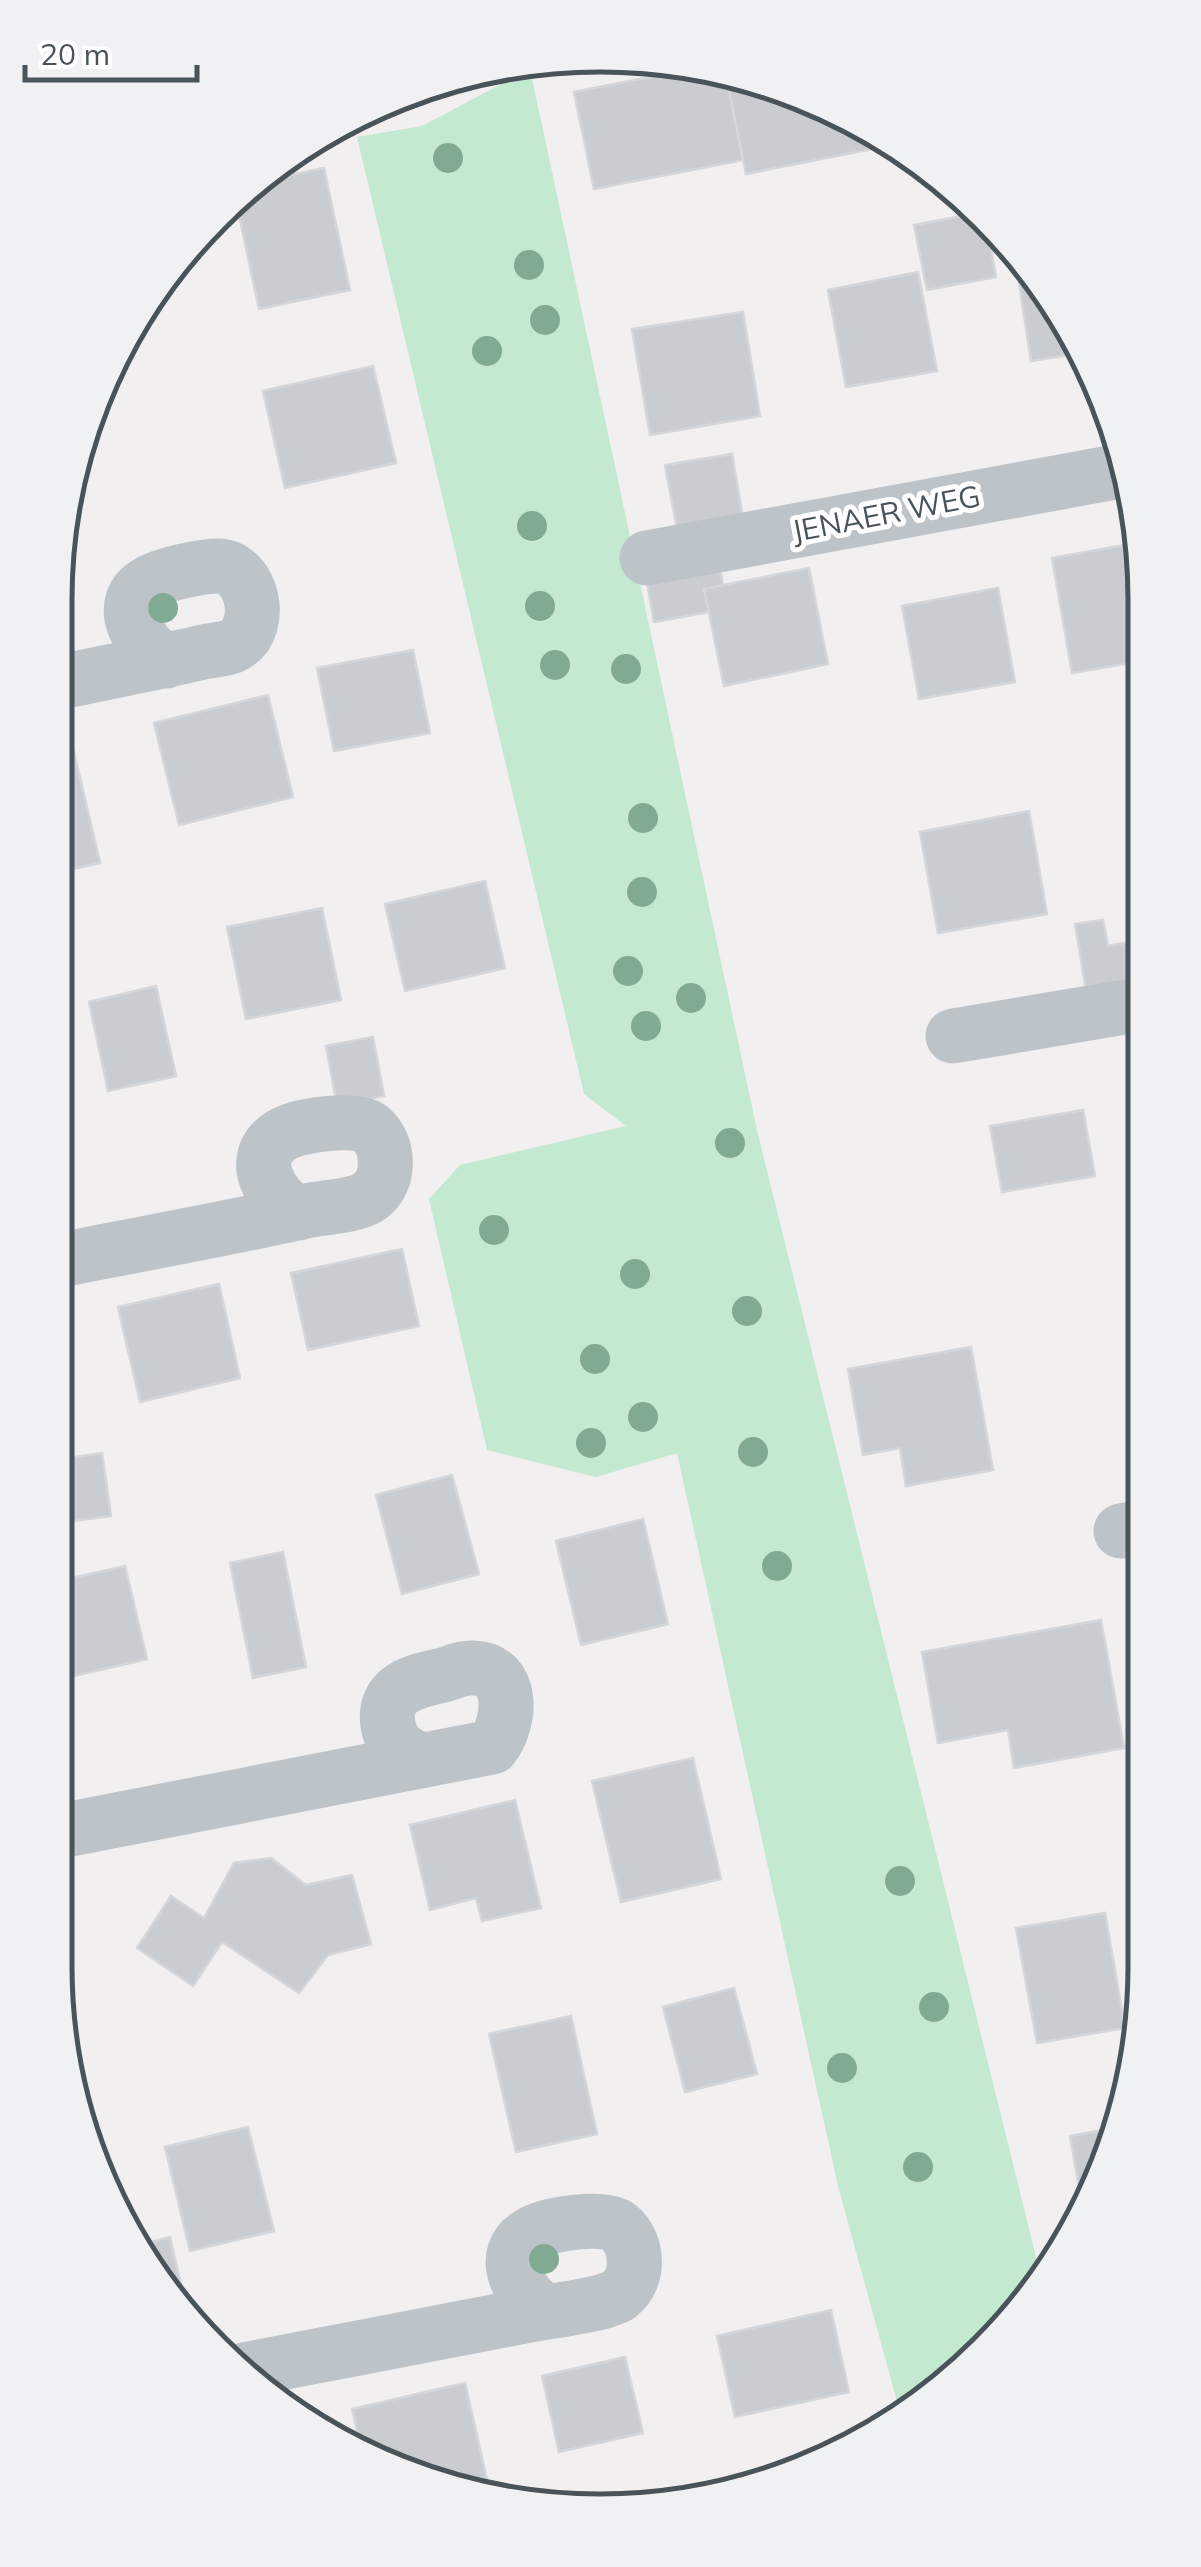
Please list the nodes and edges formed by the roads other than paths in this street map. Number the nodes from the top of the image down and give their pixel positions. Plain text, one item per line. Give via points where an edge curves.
1 (1113, 472) edge
2 (647, 558) dead end
3 (166, 660) dead end
4 (72, 679) edge
5 (1128, 1007) edge
6 (953, 1036) dead end
7 (298, 1213) dead end
8 (72, 1258) edge
9 (423, 1760) dead end
10 (72, 1829) edge
11 (547, 2312) dead end
12 (257, 2367) edge

1 - 2 street, JENAER WEG
3 - 4 street
5 - 6 street
7 - 8 street
9 - 10 street
11 - 12 street

